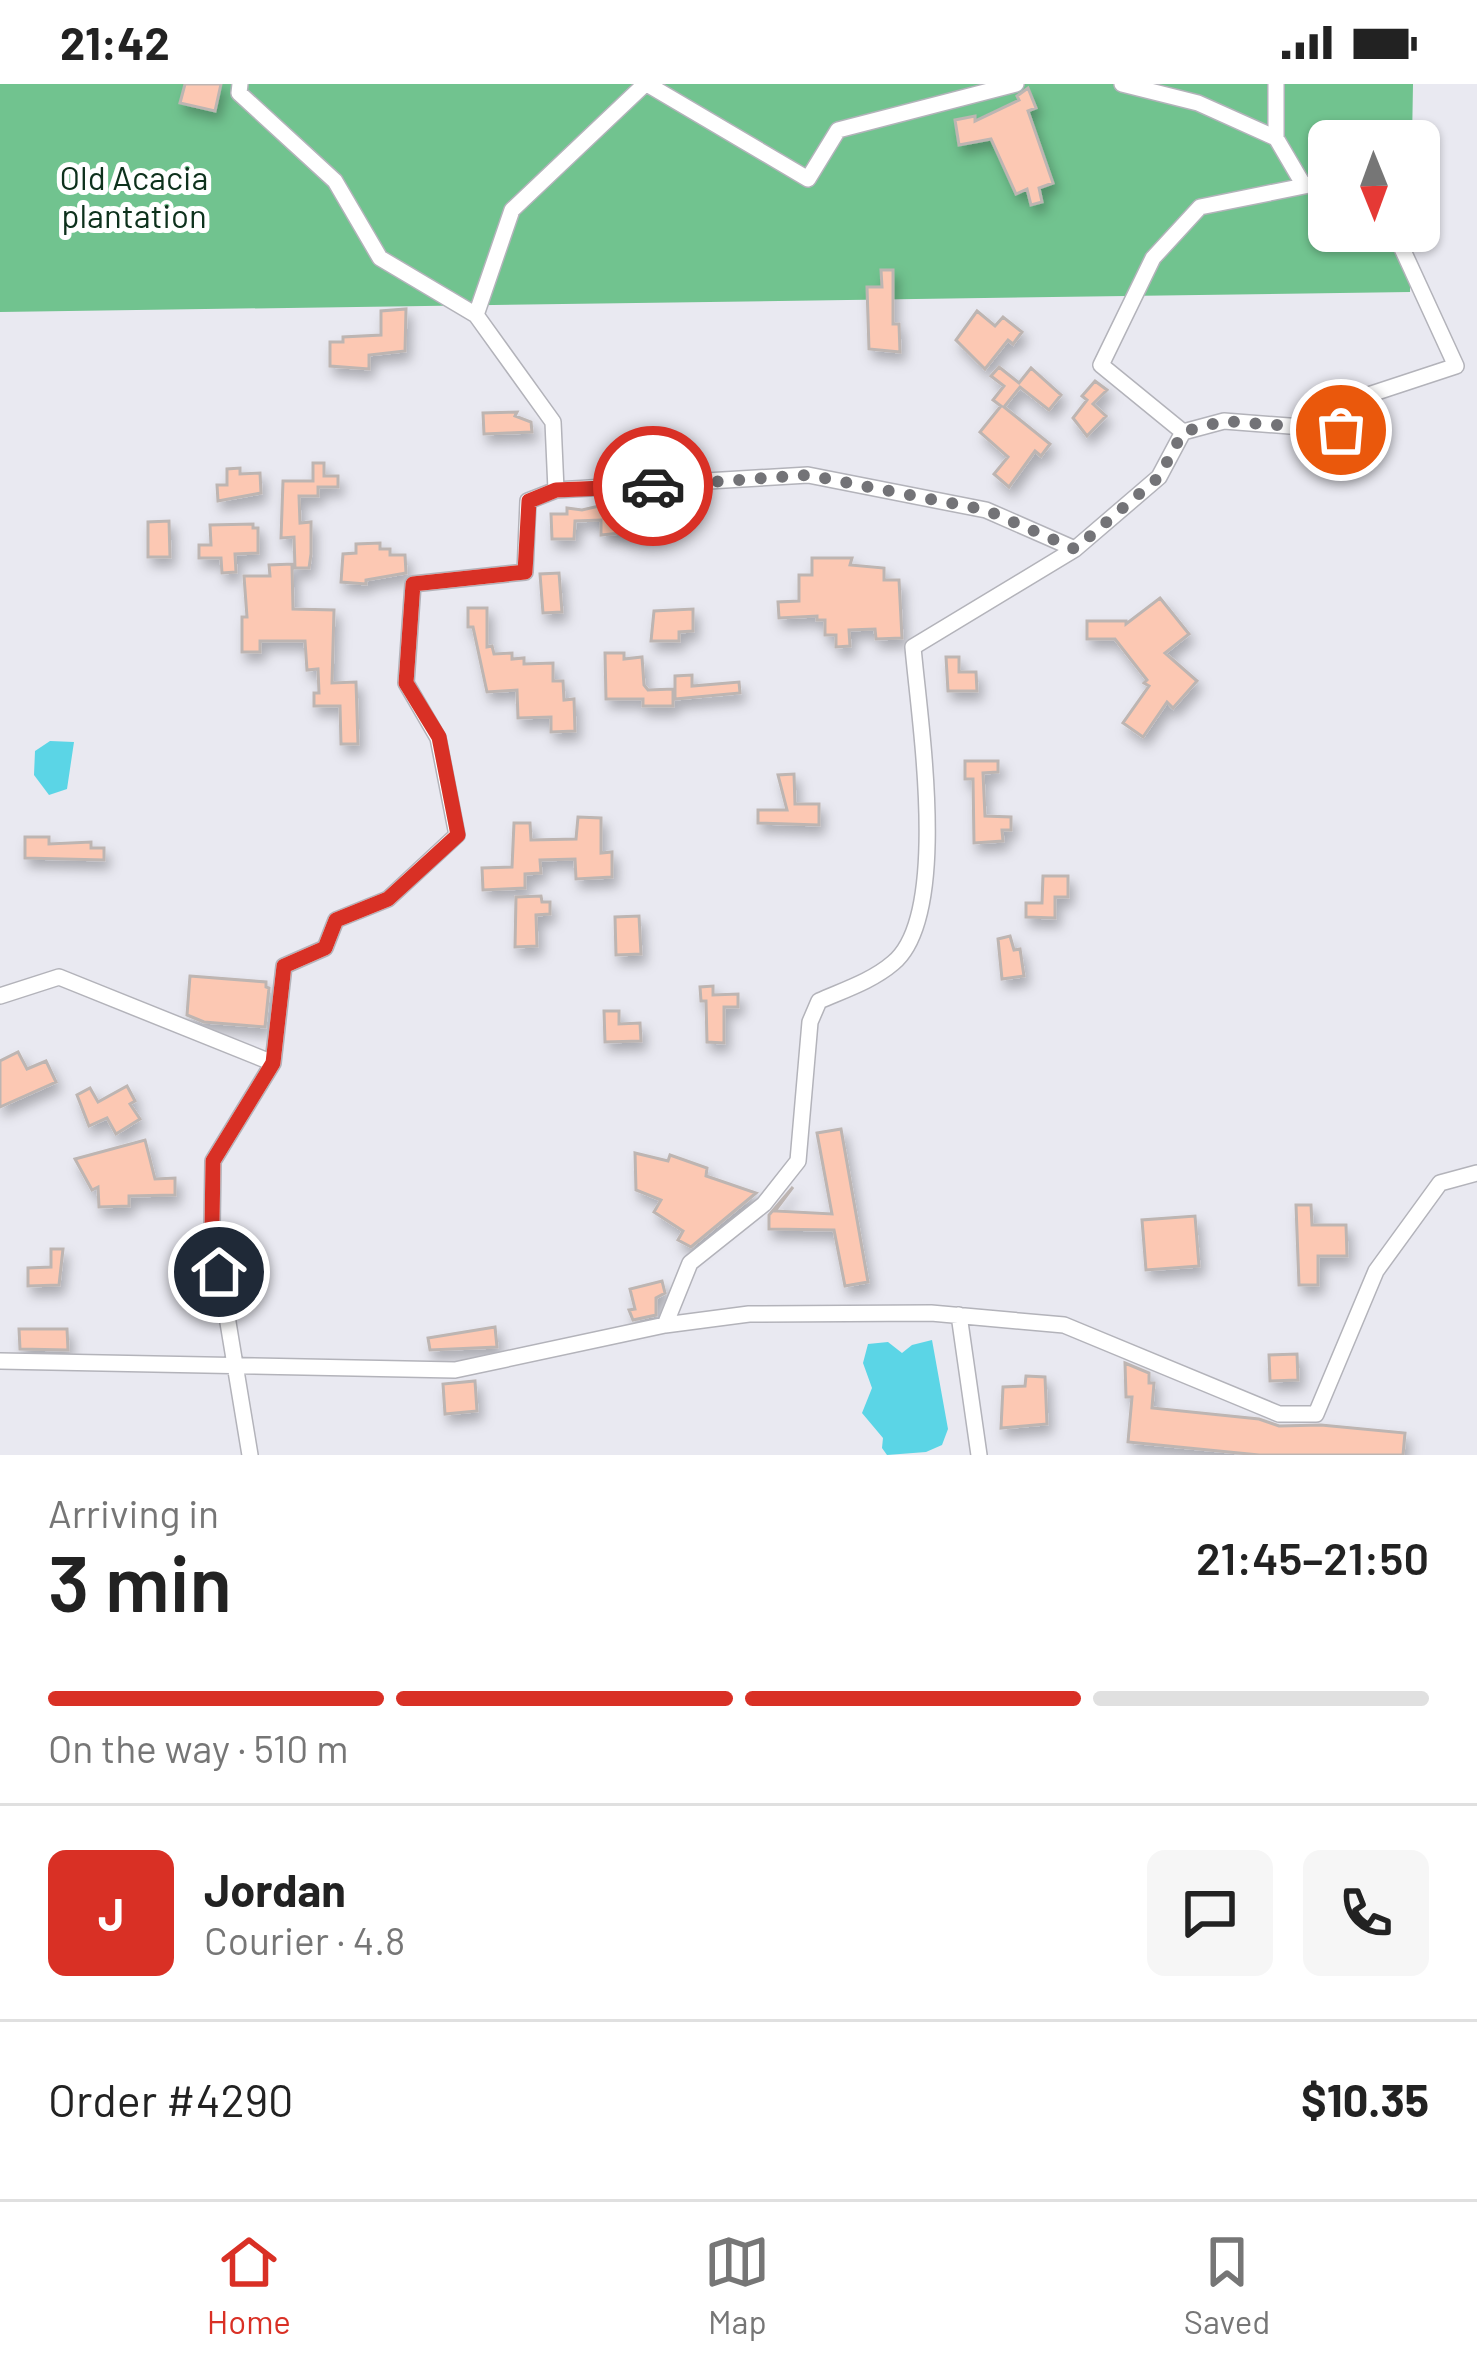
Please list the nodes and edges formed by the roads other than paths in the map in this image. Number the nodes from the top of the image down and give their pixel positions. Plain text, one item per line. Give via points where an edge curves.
1 (239, 84) edge
2 (646, 84) edge
3 (1016, 84) edge
4 (1122, 84) edge
5 (1276, 84) edge
6 (1276, 138) junction
7 (1304, 184) junction
8 (1308, 184) edge
9 (1404, 252) edge
10 (476, 315) junction
11 (1183, 432) junction
12 (556, 490) junction
13 (1075, 549) junction
14 (0, 996) edge
15 (273, 1063) junction
16 (1477, 1173) edge
17 (958, 1315) junction
18 (665, 1324) junction
19 (0, 1361) edge
20 (232, 1365) junction
21 (250, 1455) edge
22 (979, 1455) edge

1 - 10 street via 239,94 335,181 380,258
2 - 3 street via 808,179 838,130
2 - 10 street via 512,210
4 - 6 street via 1198,103
5 - 6 street
6 - 7 street
7 - 8 street
7 - 11 street via 1200,207 1153,258 1101,365
9 - 11 street via 1456,366 1369,395 1341,430 1224,421
10 - 12 street via 553,422
11 - 13 street via 1159,477
12 - 13 street via 808,475 986,510
12 - 15 street via 529,501 525,572 413,584 406,683 439,737 458,835 388,899 336,920 325,948 284,966
13 - 18 street via 913,647 928,842 915,933 896,962 818,1000 798,1161 764,1204 690,1263
14 - 15 street via 59,977
15 - 20 street via 213,1161 212,1226
16 - 17 street via 1440,1183 1376,1271 1316,1414 1280,1414 1064,1325
17 - 18 street via 749,1314
17 - 22 street
18 - 20 street via 455,1370
19 - 20 street
20 - 21 street

